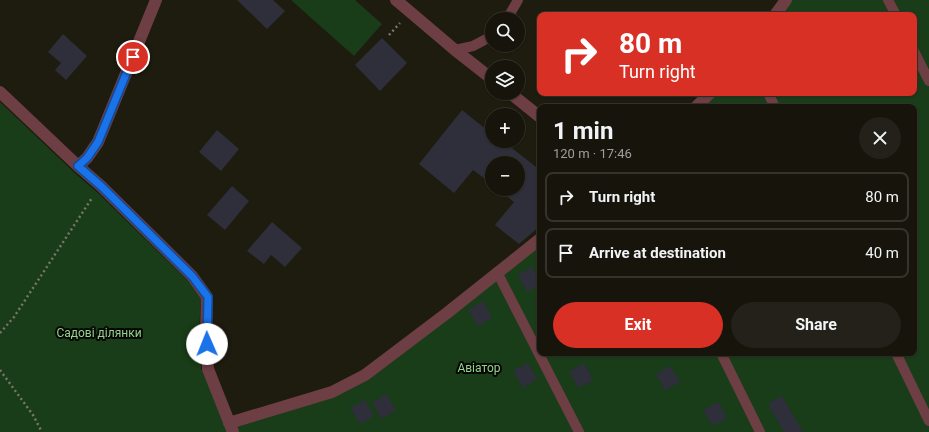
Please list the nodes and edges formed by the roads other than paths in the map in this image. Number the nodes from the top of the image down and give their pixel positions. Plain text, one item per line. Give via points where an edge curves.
1 (156, 0) edge
2 (396, 0) edge
3 (518, 0) edge
4 (786, 0) edge
5 (888, 0) edge
6 (512, 12) edge
7 (777, 12) edge
8 (894, 12) edge
9 (485, 40) edge
10 (455, 50) junction
11 (917, 57) edge
12 (485, 74) edge
13 (929, 81) edge
14 (0, 92) edge
15 (707, 96) edge
16 (519, 100) edge
17 (699, 104) edge
18 (537, 115) edge
19 (78, 166) junction
20 (537, 241) edge
21 (497, 272) junction
22 (537, 350) edge
23 (540, 356) edge
24 (722, 356) edge
25 (897, 356) edge
26 (929, 421) edge
27 (231, 428) edge
28 (579, 432) edge
29 (760, 432) edge

1 - 19 street via 98,142
2 - 10 street
3 - 6 lane
4 - 7 street
5 - 8 lane
9 - 10 lane via 473,46
10 - 12 street
11 - 13 lane
14 - 19 street
15 - 17 street
16 - 18 street
19 - 27 street via 192,276 208,297 208,369
20 - 21 street
21 - 22 lane
21 - 27 street via 365,375 332,392
23 - 28 lane
24 - 29 lane
25 - 26 lane

